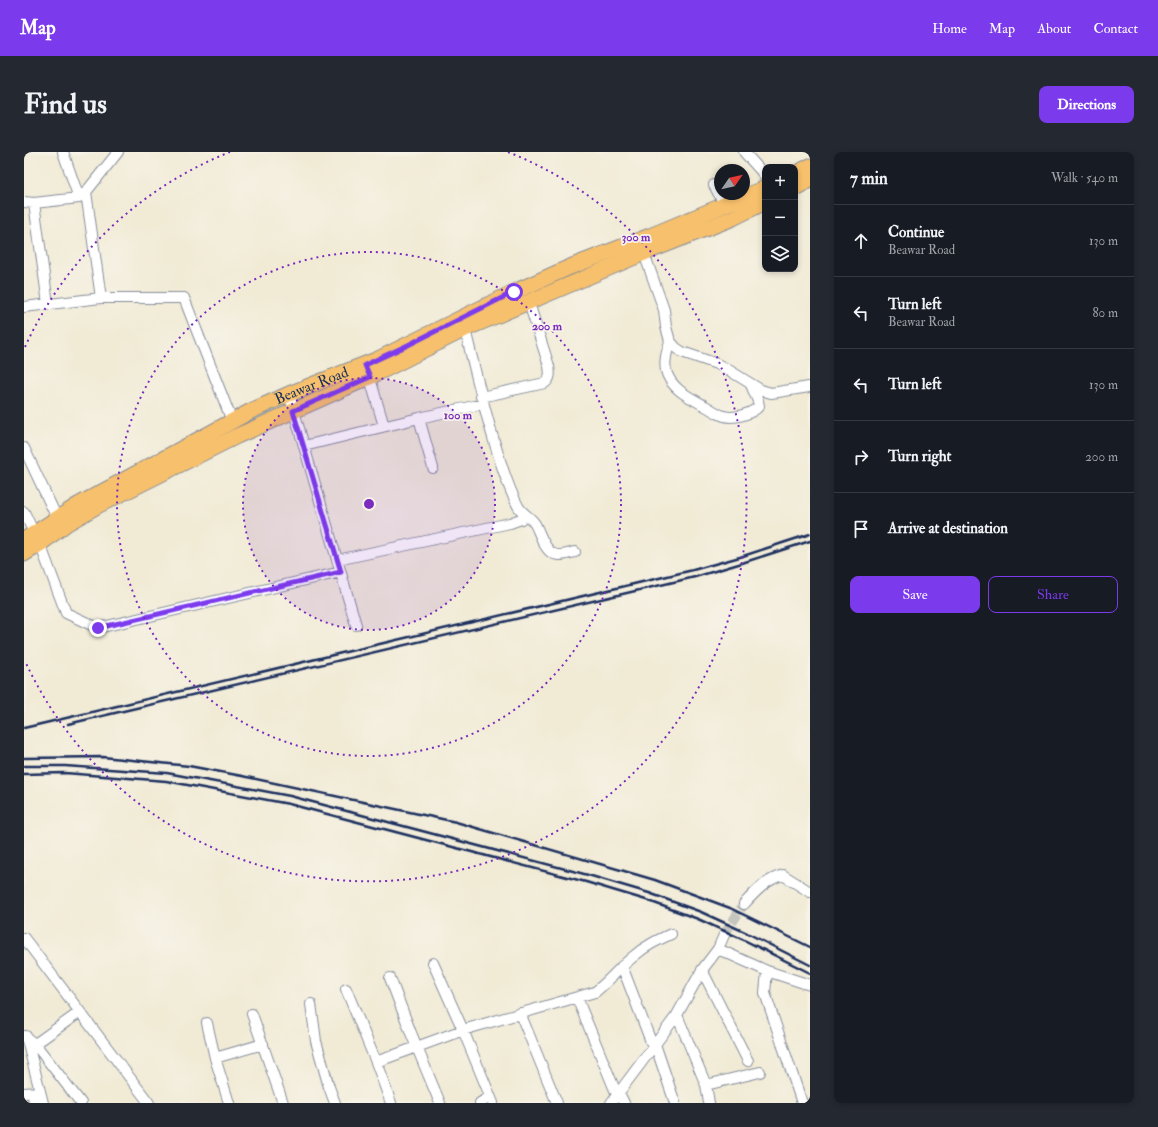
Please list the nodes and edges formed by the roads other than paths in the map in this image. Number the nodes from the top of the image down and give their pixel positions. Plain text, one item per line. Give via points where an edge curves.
1 (63, 152) edge
2 (118, 152) edge
3 (744, 152) edge
4 (810, 166) edge
5 (762, 172) edge
6 (798, 172) edge
7 (810, 180) edge
8 (798, 186) edge
9 (762, 189) edge
10 (83, 195) junction
11 (722, 200) edge
12 (29, 202) edge
13 (762, 204) edge
14 (725, 205) junction
15 (644, 253) junction
16 (101, 298) junction
17 (529, 303) junction
18 (48, 304) junction
19 (24, 307) edge
20 (465, 329) junction
21 (670, 341) junction
22 (368, 371) junction
23 (751, 385) junction
24 (809, 387) edge
25 (289, 394) junction
26 (482, 400) junction
27 (293, 411) junction
28 (419, 418) junction
29 (232, 421) junction
30 (384, 426) junction
31 (304, 446) junction
32 (24, 448) edge
33 (434, 468) dead end
34 (24, 512) edge
35 (526, 515) junction
36 (57, 518) junction
37 (33, 539) edge
38 (575, 552) dead end
39 (24, 554) edge
40 (337, 560) junction
41 (341, 572) junction
42 (356, 625) dead end
43 (810, 892) edge
44 (744, 904) tunnel mouth
45 (671, 934) dead end
46 (724, 935) tunnel mouth
47 (24, 938) edge
48 (718, 949) junction
49 (433, 963) dead end
50 (622, 966) junction
51 (702, 970) junction
52 (767, 971) junction
53 (390, 978) dead end
54 (810, 985) edge
55 (346, 989) dead end
56 (577, 998) junction
57 (312, 1004) dead end
58 (80, 1012) junction
59 (520, 1013) junction
60 (252, 1014) dead end
61 (677, 1015) junction
62 (207, 1023) dead end
63 (462, 1030) junction
64 (25, 1035) edge
65 (35, 1044) junction
66 (263, 1044) junction
67 (654, 1045) junction
68 (417, 1047) junction
69 (215, 1058) junction
70 (748, 1061) dead end
71 (376, 1062) junction
72 (760, 1072) dead end
73 (706, 1085) junction
74 (32, 1092) edge
75 (616, 1097) edge
76 (491, 1100) edge
77 (34, 1103) edge
78 (43, 1103) edge
79 (81, 1103) edge
80 (149, 1103) edge
81 (229, 1103) edge
82 (283, 1103) edge
83 (335, 1103) edge
84 (391, 1103) edge
85 (440, 1103) edge
86 (480, 1103) edge
87 (557, 1103) edge
88 (624, 1103) edge
89 (675, 1103) edge
90 (709, 1103) edge
91 (802, 1103) edge

1 - 10 street
2 - 10 street
3 - 5 street
4 - 6 main road
7 - 8 main road
9 - 14 main road, Beawar Road
10 - 12 street
10 - 16 street
11 - 14 street
12 - 18 street
13 - 15 main road, Beawar Road via 733,218
14 - 22 main road, Beawar Road via 514,292 408,345
15 - 17 main road, Beawar Road
15 - 21 street via 664,310
16 - 18 street
16 - 29 street via 184,298
17 - 20 main road, Beawar Road
17 - 26 street via 549,366 549,380
18 - 19 street
20 - 22 main road, Beawar Road
20 - 26 street
21 - 23 street via 682,352 717,364
21 - 23 street via 666,355 666,373 673,385 688,397 717,413 736,416 756,409 759,406
22 - 25 main road, Beawar Road
22 - 27 main road, Beawar Road
22 - 30 street
23 - 24 street via 771,393
25 - 27 street
25 - 29 main road, Beawar Road
26 - 28 street
26 - 35 street via 513,496
27 - 31 street
27 - 37 main road, Beawar Road via 237,436
28 - 30 street
28 - 33 street
29 - 36 main road, Beawar Road
30 - 31 street
31 - 40 street
32 - 36 street
34 - 37 street
35 - 38 street via 533,520 549,551 563,555
35 - 40 street via 510,523
36 - 37 main road, Beawar Road
37 - 39 main road, Beawar Road
37 - 41 street via 66,613 98,628
40 - 41 street
41 - 42 street
43 - 44 street via 783,875 770,880
45 - 50 street via 650,944
46 - 48 street
47 - 58 street
48 - 51 street
48 - 52 street
49 - 63 street
50 - 56 street via 594,992
50 - 67 street
51 - 61 street
51 - 70 street
52 - 54 street
52 - 91 street via 765,993
53 - 68 street
55 - 71 street
56 - 59 street
56 - 75 street
57 - 83 street via 316,1041
58 - 65 street
58 - 80 street
59 - 63 street
59 - 87 street
60 - 66 street
61 - 67 street
61 - 73 street
62 - 69 street
63 - 68 street
63 - 76 street
64 - 65 street
64 - 74 street
65 - 79 street
66 - 69 street
66 - 82 street
67 - 75 street
67 - 89 street
68 - 71 street
68 - 85 street
69 - 81 street
71 - 84 street
72 - 73 street
73 - 90 street
74 - 77 street
74 - 78 street
75 - 88 street
76 - 86 street

